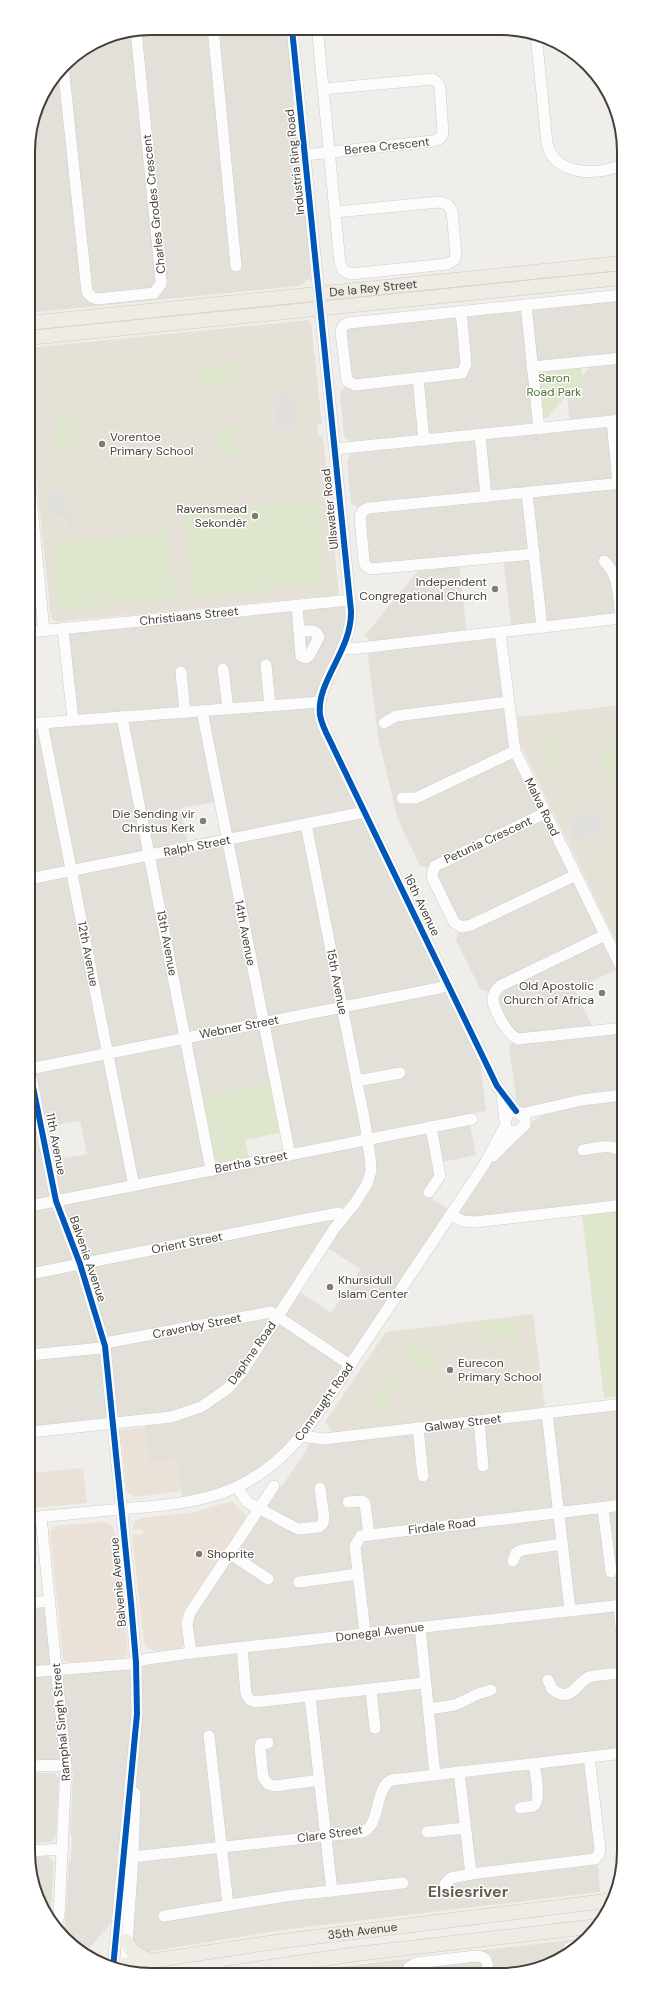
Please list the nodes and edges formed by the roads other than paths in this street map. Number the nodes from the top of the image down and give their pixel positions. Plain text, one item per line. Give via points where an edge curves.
1 (214, 35) edge
2 (293, 35) edge
3 (318, 35) edge
4 (137, 36) edge
5 (537, 41) edge
6 (64, 75) edge
7 (323, 89) junction
8 (329, 152) junction
9 (305, 154) junction
10 (617, 166) edge
11 (336, 212) junction
12 (617, 264) edge
13 (236, 266) dead end
14 (617, 278) edge
15 (319, 294) junction
16 (617, 296) edge
17 (526, 305) junction
18 (320, 308) junction
19 (461, 311) junction
20 (35, 322) edge
21 (35, 337) edge
22 (617, 358) edge
23 (532, 367) junction
24 (418, 378) junction
25 (617, 421) edge
26 (539, 429) junction
27 (480, 435) junction
28 (424, 440) junction
29 (335, 449) junction
30 (617, 483) edge
31 (527, 493) junction
32 (486, 497) junction
33 (534, 554) junction
34 (604, 561) dead end
35 (35, 570) edge
36 (617, 587) edge
37 (350, 600) junction
38 (297, 606) junction
39 (617, 619) edge
40 (542, 627) junction
41 (63, 629) junction
42 (44, 631) junction
43 (35, 632) edge
44 (299, 632) dead end
45 (500, 632) junction
46 (343, 649) junction
47 (266, 665) dead end
48 (224, 669) dead end
49 (181, 672) dead end
50 (320, 702) junction
51 (508, 702) junction
52 (270, 706) junction
53 (228, 709) junction
54 (202, 711) junction
55 (185, 712) junction
56 (122, 717) junction
57 (73, 720) junction
58 (42, 723) junction
59 (35, 724) edge
60 (384, 724) dead end
61 (515, 751) junction
62 (402, 798) dead end
63 (365, 812) junction
64 (545, 813) junction
65 (306, 824) junction
66 (227, 840) junction
67 (150, 855) junction
68 (72, 870) junction
69 (576, 875) junction
70 (35, 878) edge
71 (605, 936) junction
72 (617, 960) edge
73 (448, 984) junction
74 (342, 1007) junction
75 (263, 1022) junction
76 (617, 1029) edge
77 (185, 1038) junction
78 (108, 1053) junction
79 (35, 1067) edge
80 (400, 1073) dead end
81 (357, 1081) junction
82 (501, 1091) junction
83 (35, 1094) edge
84 (617, 1096) edge
85 (558, 1106) junction
86 (519, 1113) junction
87 (472, 1119) dead end
88 (505, 1122) junction
89 (431, 1127) junction
90 (521, 1129) junction
91 (368, 1139) junction
92 (617, 1149) edge
93 (583, 1150) dead end
94 (290, 1155) junction
95 (484, 1165) junction
96 (212, 1170) junction
97 (134, 1186) junction
98 (429, 1192) dead end
99 (56, 1201) junction
100 (35, 1205) edge
101 (617, 1206) edge
102 (451, 1215) junction
103 (344, 1217) junction
104 (80, 1264) junction
105 (35, 1273) edge
106 (278, 1316) junction
107 (105, 1346) junction
108 (35, 1355) edge
109 (350, 1365) junction
110 (617, 1405) edge
111 (547, 1413) junction
112 (478, 1421) junction
113 (113, 1424) junction
114 (418, 1428) junction
115 (35, 1432) edge
116 (302, 1436) junction
117 (483, 1466) dead end
118 (423, 1476) dead end
119 (274, 1486) dead end
120 (237, 1487) junction
121 (320, 1488) dead end
122 (348, 1502) dead end
123 (617, 1506) edge
124 (260, 1508) junction
125 (603, 1508) junction
126 (121, 1510) junction
127 (560, 1513) junction
128 (36, 1517) edge
129 (369, 1535) junction
130 (562, 1544) junction
131 (229, 1554) junction
132 (513, 1561) dead end
133 (611, 1572) dead end
134 (358, 1574) junction
135 (268, 1579) dead end
136 (299, 1582) dead end
137 (50, 1601) junction
138 (35, 1602) edge
139 (617, 1605) edge
140 (570, 1610) junction
141 (420, 1627) junction
142 (365, 1633) junction
143 (242, 1648) junction
144 (191, 1654) junction
145 (136, 1662) junction
146 (57, 1671) junction
147 (35, 1672) edge
148 (617, 1674) edge
149 (548, 1680) dead end
150 (424, 1683) junction
151 (371, 1690) junction
152 (491, 1690) dead end
153 (310, 1697) junction
154 (428, 1709) junction
155 (375, 1728) dead end
156 (209, 1736) dead end
157 (268, 1743) dead end
158 (617, 1754) edge
159 (589, 1757) junction
160 (534, 1763) junction
161 (66, 1765) junction
162 (35, 1766) edge
163 (459, 1772) junction
164 (435, 1775) junction
165 (320, 1780) junction
166 (520, 1808) dead end
167 (465, 1828) junction
168 (428, 1832) dead end
169 (326, 1835) junction
170 (222, 1848) junction
171 (63, 1849) junction
172 (35, 1851) edge
173 (128, 1857) junction
174 (471, 1874) junction
175 (403, 1883) dead end
176 (445, 1884) dead end
177 (332, 1891) junction
178 (605, 1901) edge
179 (228, 1906) junction
180 (164, 1916) dead end
181 (58, 1920) edge
182 (589, 1927) edge
183 (126, 1941) junction
184 (150, 1961) junction
185 (118, 1963) edge
186 (119, 1963) edge
187 (128, 1966) edge
188 (262, 1968) edge
189 (409, 1968) edge
190 (488, 1968) edge

1 - 13 street
2 - 9 street, Industria Ring Road
3 - 7 street
4 - 6 street, Charles Grodes Crescent via 161,280 158,290 154,293 98,299 87,292
5 - 10 street via 547,143 554,159 565,168 578,171
7 - 8 street
7 - 8 street, Berea Crescent via 433,79 438,82 440,88 444,130 441,137 433,141
8 - 9 street, Berea Crescent
8 - 11 street
9 - 15 street, Industria Ring Road
11 - 11 street via 340,263 343,270 351,274 447,264 454,260 456,255 452,211 447,204 439,202
12 - 15 main road, De la Rey Street
14 - 18 main road, De la Rey Street
15 - 18 street, Industria Ring Road
15 - 20 main road, De la Rey Street
16 - 17 street
17 - 19 street
17 - 23 street
18 - 21 main road, De la Rey Street
18 - 29 street, Ullswater Road
19 - 24 street via 466,364 464,371 459,374
19 - 24 street via 349,323 343,326 342,348 345,376 349,383 355,385
22 - 23 street
23 - 26 street
24 - 28 street
25 - 26 street
26 - 27 street
27 - 28 street
27 - 32 street
28 - 29 street
29 - 37 street, Ullswater Road
30 - 31 street
31 - 32 street
31 - 33 street
32 - 33 street via 369,508 363,511 360,519 364,562 368,568 374,570
33 - 40 street
34 - 36 street via 615,575
35 - 42 street
37 - 38 street, Christiaans Street
37 - 46 street, Ullswater Road via 350,625
38 - 41 street, Christiaans Street
38 - 44 street
39 - 40 street
40 - 45 street
41 - 42 street, Christiaans Street
41 - 57 street
42 - 43 street, Christiaans Street
45 - 46 street
45 - 51 street, Malva Road
46 - 50 street, Ullswater Road via 324,686
47 - 52 street
48 - 53 street
49 - 55 street
50 - 52 street
50 - 63 street, 16th Avenue via 320,715 324,727
51 - 60 street via 396,716
51 - 61 street, Malva Road
52 - 53 street
53 - 54 street
54 - 55 street
54 - 66 street, 14th Avenue
55 - 56 street
56 - 57 street
56 - 67 street, 13th Avenue
57 - 58 street
58 - 59 street
58 - 68 street, 12th Avenue
61 - 62 street via 416,798
61 - 64 street, Malva Road
63 - 65 street, Ralph Street
63 - 73 street, 16th Avenue
64 - 69 street, Malva Road
64 - 69 street, Petunia Crescent via 435,866 433,878 451,916 458,925 465,927
65 - 66 street, Ralph Street
65 - 74 street, 15th Avenue
66 - 67 street, Ralph Street
66 - 75 street, 14th Avenue
67 - 68 street, Ralph Street
67 - 77 street, 13th Avenue
68 - 70 street, Ralph Street
68 - 78 street, 12th Avenue
69 - 71 street, Malva Road
71 - 72 street, Malva Road
71 - 76 street via 500,986 493,1000 508,1034 518,1039
73 - 74 street, Webner Street
73 - 82 street, 16th Avenue
74 - 75 street, Webner Street
74 - 81 street, 15th Avenue
75 - 77 street, Webner Street
75 - 94 street, 14th Avenue
77 - 78 street, Webner Street
77 - 96 street, 13th Avenue
78 - 79 street, Webner Street
78 - 97 street, 12th Avenue
80 - 81 street
81 - 91 street, 15th Avenue
82 - 86 street, 16th Avenue
82 - 88 street, 16th Avenue
83 - 99 street, 11th Avenue
84 - 85 street, Connaught Road
85 - 86 street, Connaught Road
85 - 90 street, Connaught Road
86 - 88 street via 511,1112
86 - 90 street via 525,1118
87 - 89 street, Bertha Street
88 - 90 street via 509,1131
88 - 95 street, Connaught Road
89 - 91 street, Bertha Street
89 - 98 street via 440,1176
90 - 95 street, Connaught Road
91 - 94 street, Bertha Street
91 - 103 street, Daphne Road via 370,1170 367,1184
92 - 93 street via 608,1146
94 - 96 street, Bertha Street
95 - 102 street, Connaught Road
96 - 97 street, Bertha Street
97 - 99 street, Bertha Street
99 - 100 street, Bertha Street
99 - 104 street, Balvenie Avenue
101 - 102 street via 475,1222 463,1221
102 - 109 street, Connaught Road
103 - 104 street, Orient Street via 339,1214 332,1215
103 - 106 street, Daphne Road
104 - 105 street, Orient Street
104 - 107 street, Balvenie Avenue
106 - 107 street, Cravenby Street via 270,1312 110,1342
106 - 109 street, Cravenby Street
106 - 113 street, Daphne Road via 242,1372 227,1389 210,1402 176,1416
107 - 108 street, Cravenby Street
107 - 113 street, Balvenie Avenue
109 - 116 street, Connaught Road
110 - 111 street, Galway Street
111 - 112 street, Galway Street
111 - 127 street
112 - 114 street, Galway Street
112 - 117 street
113 - 115 street, Daphne Road
113 - 126 street, Balvenie Avenue
114 - 116 street, Galway Street via 324,1440
114 - 118 street
116 - 120 street, Connaught Road via 273,1464
119 - 124 street
120 - 124 street via 247,1502
120 - 126 street, Connaught Road via 202,1500
121 - 124 street via 324,1521 319,1527 295,1529
122 - 129 street via 365,1503
123 - 125 street, Firdale Road
124 - 131 street
125 - 127 street, Firdale Road
125 - 133 street
126 - 128 street, Connaught Road
126 - 145 street, Balvenie Avenue
127 - 129 street, Firdale Road
127 - 130 street
128 - 137 street, Ramphal Singh Street
129 - 134 street via 361,1536 355,1543
130 - 132 street via 522,1550 516,1553
130 - 140 street
131 - 135 street
131 - 144 street via 188,1617
134 - 136 street
134 - 142 street
137 - 138 street
137 - 146 street, Ramphal Singh Street
139 - 140 street, Donegal Avenue
140 - 141 street, Donegal Avenue
141 - 142 street, Donegal Avenue
141 - 150 street
142 - 143 street, Donegal Avenue
143 - 144 street, Donegal Avenue
143 - 153 street via 245,1690 250,1700 259,1703
144 - 145 street, Donegal Avenue
145 - 146 street, Donegal Avenue
145 - 173 street, Balvenie Avenue via 136,1731 133,1744
146 - 147 street, Donegal Avenue
146 - 161 street, Ramphal Singh Street
148 - 149 street via 588,1678 574,1692 561,1694 552,1689
150 - 151 street
150 - 154 street
151 - 153 street
151 - 155 street
152 - 154 street via 455,1705
153 - 165 street
154 - 164 street
156 - 170 street
157 - 165 street via 262,1744 260,1748 263,1777 268,1784 274,1786
158 - 159 street, Clare Street
159 - 160 street, Clare Street
159 - 174 street via 600,1849 597,1857 591,1860
160 - 163 street, Clare Street
160 - 166 street via 537,1802 532,1806
161 - 162 street
161 - 171 street, Ramphal Singh Street
163 - 164 street, Clare Street
163 - 167 street
164 - 169 street, Clare Street via 388,1782 368,1829 362,1832
165 - 169 street
167 - 168 street
167 - 174 street
169 - 170 street, Clare Street
169 - 177 street
170 - 173 street, Clare Street
170 - 179 street
171 - 172 street
171 - 181 street, Ramphal Singh Street
173 - 183 street, Balvenie Avenue
173 - 185 street, Balvenie Avenue
174 - 176 street via 451,1878
175 - 177 street
177 - 179 street
178 - 184 main road, 35th Avenue via 289,1940
179 - 180 street
182 - 188 main road, 35th Avenue via 357,1954
183 - 184 main road via 133,1952
183 - 186 street, Balvenie Avenue
184 - 187 main road, 35th Avenue
189 - 190 street via 416,1963 476,1956 484,1957

